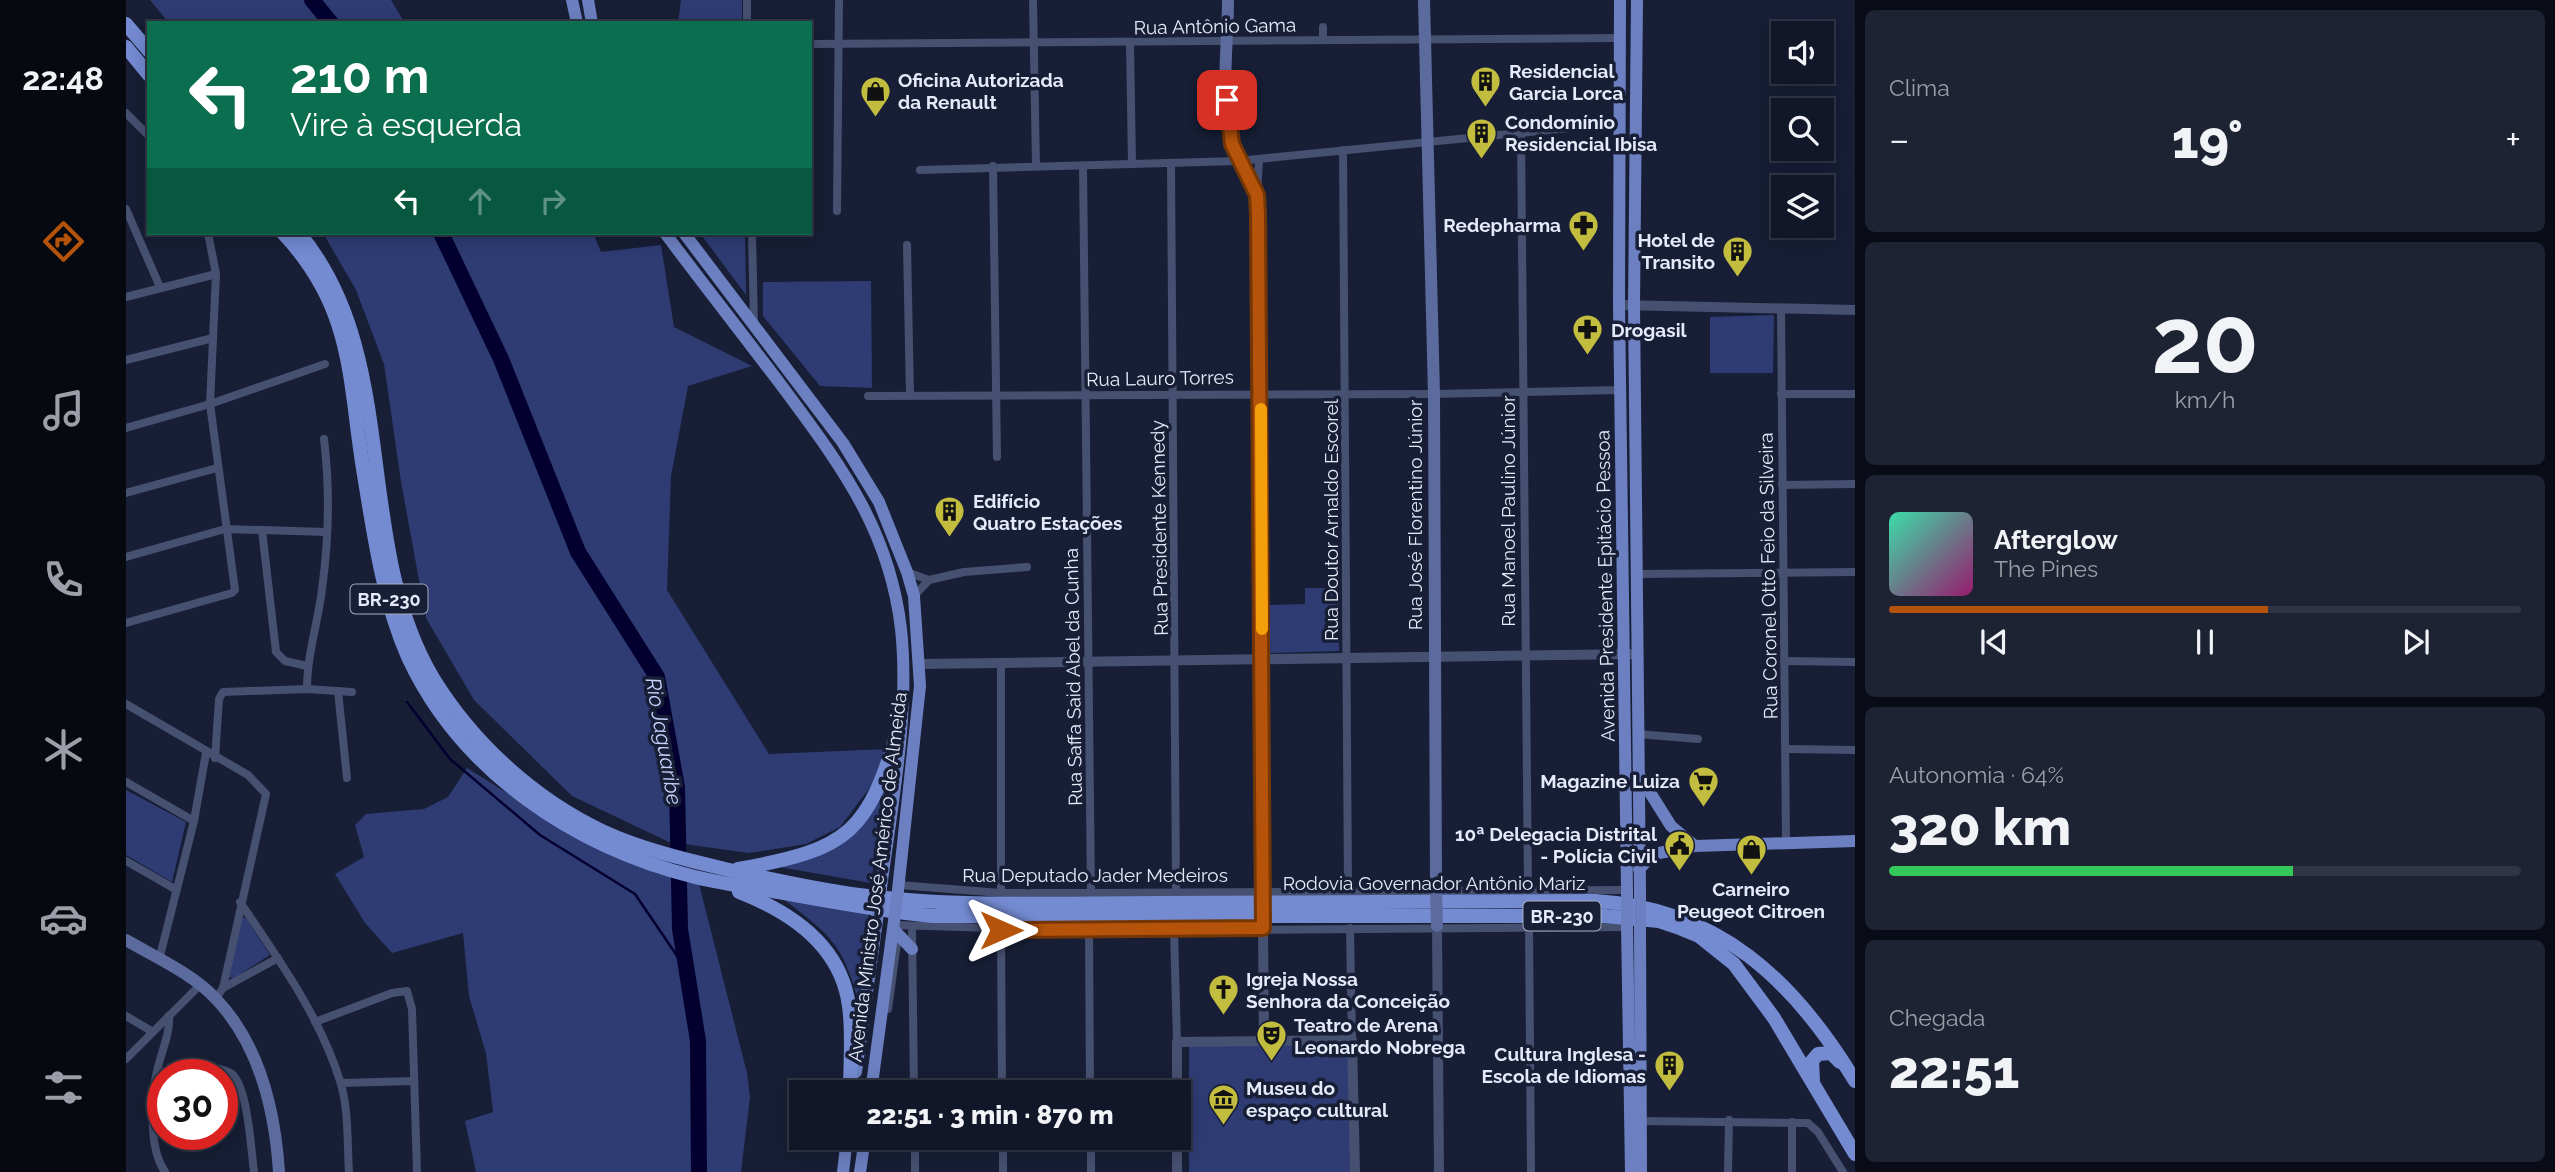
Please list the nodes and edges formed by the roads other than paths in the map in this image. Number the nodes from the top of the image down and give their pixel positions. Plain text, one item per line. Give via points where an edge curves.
1 (572, 0) edge
2 (588, 0) edge
3 (747, 0) edge
4 (839, 0) edge
5 (1033, 0) edge
6 (1228, 0) edge
7 (1424, 0) edge
8 (1620, 0) edge
9 (1637, 0) edge
10 (577, 21) edge
11 (593, 21) edge
12 (747, 21) edge
13 (126, 24) edge
14 (1323, 27) dead end
15 (1425, 38) junction
16 (1620, 38) junction
17 (1323, 40) junction
18 (1034, 43) junction
19 (1130, 43) junction
20 (1228, 43) junction
21 (812, 44) edge
22 (839, 44) junction
23 (126, 47) edge
24 (147, 49) edge
25 (147, 73) edge
26 (126, 113) edge
27 (1620, 123) junction
28 (1521, 133) junction
29 (147, 134) edge
30 (1429, 141) junction
31 (1343, 150) junction
32 (1259, 159) junction
33 (1238, 161) junction
34 (1132, 164) junction
35 (1171, 164) junction
36 (993, 166) junction
37 (1036, 166) junction
38 (1083, 166) junction
39 (920, 170) dead end
40 (1257, 195) junction
41 (126, 209) edge
42 (837, 211) dead end
43 (208, 235) edge
44 (286, 235) edge
45 (300, 235) edge
46 (667, 235) edge
47 (686, 235) edge
48 (752, 235) edge
49 (906, 245) dead end
50 (216, 274) junction
51 (160, 287) junction
52 (126, 297) edge
53 (1619, 305) junction
54 (1634, 305) junction
55 (1781, 310) junction
56 (1855, 310) edge
57 (754, 325) junction
58 (213, 338) junction
59 (126, 360) edge
60 (325, 363) dead end
61 (1622, 390) junction
62 (1524, 391) junction
63 (1261, 393) junction
64 (1346, 394) junction
65 (1434, 394) junction
66 (1781, 394) junction
67 (1855, 394) edge
68 (909, 395) junction
69 (1086, 395) junction
70 (1173, 395) junction
71 (868, 396) dead end
72 (998, 396) junction
73 (210, 404) junction
74 (126, 428) edge
75 (324, 439) dead end
76 (997, 457) dead end
77 (217, 468) junction
78 (1855, 484) edge
79 (1782, 485) junction
80 (126, 493) edge
81 (225, 529) junction
82 (262, 530) junction
83 (326, 532) junction
84 (126, 557) edge
85 (1027, 567) dead end
86 (1783, 570) junction
87 (907, 572) junction
88 (1855, 572) edge
89 (1637, 574) junction
90 (929, 580) junction
91 (914, 596) junction
92 (126, 623) edge
93 (1631, 655) junction
94 (1524, 657) junction
95 (1434, 659) junction
96 (1262, 661) junction
97 (1348, 661) junction
98 (1784, 661) junction
99 (1855, 662) edge
100 (1002, 663) junction
101 (1089, 663) junction
102 (1177, 663) junction
103 (920, 664) junction
104 (307, 666) junction
105 (307, 689) junction
106 (338, 691) junction
107 (352, 692) dead end
108 (126, 704) edge
109 (900, 723) junction
110 (1639, 734) junction
111 (1698, 739) dead end
112 (1786, 749) junction
113 (1855, 750) edge
114 (206, 753) junction
115 (215, 758) junction
116 (1639, 775) junction
117 (346, 778) dead end
118 (126, 782) edge
119 (194, 821) junction
120 (1786, 842) junction
121 (1855, 842) edge
122 (1695, 846) junction
123 (651, 857) junction
124 (126, 861) edge
125 (1639, 869) junction
126 (732, 870) junction
127 (711, 881) junction
128 (899, 888) junction
129 (175, 889) junction
130 (1436, 889) junction
131 (1348, 890) junction
132 (1528, 890) junction
133 (1633, 890) junction
134 (1262, 891) junction
135 (1176, 892) junction
136 (1001, 893) junction
137 (1091, 893) junction
138 (240, 902) junction
139 (912, 926) junction
140 (1437, 926) junction
141 (1529, 927) junction
142 (1632, 927) junction
143 (895, 928) junction
144 (1263, 928) junction
145 (1350, 928) junction
146 (1001, 930) junction
147 (1174, 930) junction
148 (1089, 931) junction
149 (126, 940) edge
150 (912, 949) junction
151 (278, 958) junction
152 (159, 960) junction
153 (199, 986) junction
154 (220, 993) junction
155 (126, 1016) edge
156 (169, 1016) junction
157 (315, 1022) junction
158 (153, 1032) junction
159 (1352, 1040) junction
160 (1177, 1042) junction
161 (1264, 1042) junction
162 (126, 1059) edge
163 (158, 1059) edge
164 (851, 1080) edge
165 (853, 1080) edge
166 (873, 1080) edge
167 (878, 1080) edge
168 (914, 1080) edge
169 (1002, 1080) edge
170 (1090, 1080) edge
171 (1177, 1080) edge
172 (238, 1081) edge
173 (414, 1081) junction
174 (1855, 1081) edge
175 (341, 1083) junction
176 (1818, 1093) junction
177 (1729, 1120) junction
178 (1641, 1121) junction
179 (1792, 1122) junction
180 (158, 1150) edge
181 (846, 1150) edge
182 (863, 1150) edge
183 (869, 1150) edge
184 (915, 1150) edge
185 (1003, 1150) edge
186 (1091, 1150) edge
187 (1177, 1150) edge
188 (1855, 1154) edge
189 (1639, 1171) edge
190 (166, 1172) edge
191 (254, 1172) edge
192 (279, 1172) edge
193 (349, 1172) edge
194 (417, 1172) edge
195 (844, 1172) edge
196 (860, 1172) edge
197 (866, 1172) edge
198 (915, 1172) edge
199 (1003, 1172) edge
200 (1091, 1172) edge
201 (1177, 1172) edge
202 (1355, 1172) edge
203 (1439, 1172) edge
204 (1531, 1172) edge
205 (1728, 1172) edge
206 (1792, 1172) edge
207 (1843, 1172) edge

1 - 10 main road
2 - 11 main road
3 - 12 street
4 - 22 street
5 - 18 street
6 - 20 main road
7 - 15 main road, Rua José Florentino Júnior
8 - 16 main road, Avenida Presidente Epitácio Pessoa
9 - 54 main road, Avenida Presidente Epitácio Pessoa
13 - 24 highway
14 - 17 street
15 - 16 street, Rua Antônio Gama
15 - 17 street, Rua Antônio Gama
15 - 30 main road, Rua José Florentino Júnior
16 - 27 main road, Avenida Presidente Epitácio Pessoa
17 - 20 street, Rua Antônio Gama
18 - 19 street, Rua Antônio Gama
18 - 22 street, Rua Antônio Gama
18 - 37 street
19 - 20 street, Rua Antônio Gama
19 - 34 street
20 - 33 main road via 1228,124
21 - 22 street, Rua Antônio Gama
22 - 42 street
23 - 25 highway
26 - 29 street
27 - 28 street
27 - 53 main road, Avenida Presidente Epitácio Pessoa
28 - 30 street
28 - 62 street, Rua Manoel Paulino Júnior
30 - 31 street
30 - 65 main road, Rua José Florentino Júnior
31 - 32 street
31 - 64 street, Rua Doutor Arnaldo Escorel
32 - 33 street
32 - 40 street
33 - 35 street
33 - 40 main road
34 - 35 street
34 - 38 street
35 - 70 street, Rua Presidente Kennedy
36 - 37 street
36 - 39 street
36 - 72 street
37 - 38 street
38 - 69 street, Rua Saffa Said Abel da Cunha
40 - 63 main road
41 - 51 street
43 - 50 street
44 - 123 highway, Rodovia Governador Antônio Mariz / BR-230 via 314,272 338,318 351,369 376,545 395,623 417,674 470,748 504,783 570,828
45 - 123 highway, Rodovia Governador Antônio Mariz / BR-230 via 329,275 349,319 384,537 399,597 433,677 475,735 522,780 577,818
46 - 109 main road, Avenida Ministro José Américo de Almeida via 825,444 865,507 882,543 895,589 901,630
47 - 57 main road, Avenida Ministro José Américo de Almeida
48 - 57 street
49 - 68 street
50 - 51 street
50 - 58 street
51 - 52 street
53 - 54 street
53 - 61 main road, Avenida Presidente Epitácio Pessoa
54 - 55 street
54 - 89 main road, Avenida Presidente Epitácio Pessoa
55 - 56 street
55 - 66 street, Rua Coronel Otto Feio da Silveira
57 - 87 main road, Avenida Ministro José Américo de Almeida via 864,475 898,543
58 - 59 street
58 - 73 street
60 - 73 street
61 - 62 street, Rua Lauro Torres
61 - 93 main road, Avenida Presidente Epitácio Pessoa
62 - 65 street, Rua Lauro Torres
62 - 94 street, Rua Manoel Paulino Júnior
63 - 64 street, Rua Lauro Torres
63 - 70 street, Rua Lauro Torres
63 - 96 main road
64 - 65 street, Rua Lauro Torres
64 - 97 street, Rua Doutor Arnaldo Escorel
65 - 95 main road, Rua José Florentino Júnior
66 - 67 street
66 - 79 street, Rua Coronel Otto Feio da Silveira
68 - 71 street, Rua Lauro Torres
68 - 72 street, Rua Lauro Torres
69 - 70 street, Rua Lauro Torres
69 - 72 street, Rua Lauro Torres
69 - 101 street, Rua Saffa Said Abel da Cunha
70 - 102 street, Rua Presidente Kennedy
72 - 76 street
73 - 74 street
73 - 77 street
75 - 83 street via 329,489
77 - 80 street
77 - 81 street
78 - 79 street
79 - 86 street, Rua Coronel Otto Feio da Silveira
81 - 82 street
81 - 84 street
81 - 92 street via 235,588 232,593
82 - 83 street
82 - 104 street via 276,652 285,661
83 - 104 street via 322,590
85 - 90 street
86 - 88 street
86 - 89 street
86 - 98 street, Rua Coronel Otto Feio da Silveira
87 - 90 street
87 - 91 main road, Avenida Ministro José Américo de Almeida
89 - 93 main road, Avenida Presidente Epitácio Pessoa
90 - 91 street
91 - 103 main road, Avenida Ministro José Américo de Almeida
93 - 94 street
93 - 110 main road, Avenida Presidente Epitácio Pessoa
93 - 133 main road, Avenida Presidente Epitácio Pessoa
94 - 95 street
94 - 132 street, Rua Manoel Paulino Júnior
95 - 97 street
95 - 130 main road, Rua José Florentino Júnior
96 - 97 street
96 - 102 street
96 - 134 main road
97 - 131 street, Rua Doutor Arnaldo Escorel
98 - 99 street
98 - 112 street, Rua Coronel Otto Feio da Silveira
100 - 101 street
100 - 103 street
100 - 136 street
101 - 102 street
101 - 137 street, Rua Saffa Said Abel da Cunha
102 - 135 street, Rua Presidente Kennedy
103 - 128 main road, Avenida Ministro José Américo de Almeida
104 - 105 street
105 - 106 street
105 - 115 street via 222,693
106 - 107 street
106 - 117 street
108 - 114 street
109 - 126 highway via 879,790 848,833 806,855
109 - 165 main road, Avenida Ministro José Américo de Almeida, bridge
110 - 111 street
110 - 116 main road, Avenida Presidente Epitácio Pessoa
112 - 113 street
112 - 120 street, Rua Coronel Otto Feio da Silveira
114 - 115 street
114 - 119 street
115 - 138 street via 263,787 267,800
116 - 122 main road via 1671,826
116 - 125 main road, Avenida Presidente Epitácio Pessoa
118 - 119 street
119 - 129 street
120 - 121 main road
120 - 122 main road
122 - 125 main road via 1654,854
123 - 126 highway, Rodovia Governador Antônio Mariz / BR-230
123 - 127 highway, Rodovia Governador Antônio Mariz / BR-230
124 - 129 street
125 - 133 main road, Avenida Presidente Epitácio Pessoa
126 - 174 highway, Rodovia Governador Antônio Mariz / BR-230 via 860,895 995,903 1554,901 1639,905 1706,928 1767,970 1814,1018
127 - 164 highway via 780,909 813,935 834,962 849,1005
127 - 176 highway, Rodovia Governador Antônio Mariz / BR-230 via 932,916 1604,916 1659,921 1699,936 1734,964 1774,1018
128 - 136 street, Rua Deputado Jader Medeiros
128 - 143 main road, Avenida Ministro José Américo de Almeida, bridge
129 - 152 street
130 - 131 street, Rua Deputado Jader Medeiros
130 - 132 street, Rua Deputado Jader Medeiros
130 - 140 main road, Rua José Florentino Júnior, bridge
131 - 134 street, Rua Deputado Jader Medeiros
132 - 133 street, Rua Deputado Jader Medeiros
133 - 142 main road, Avenida Presidente Epitácio Pessoa, bridge
134 - 135 street, Rua Deputado Jader Medeiros
134 - 144 street, bridge
135 - 137 street, Rua Deputado Jader Medeiros
136 - 137 street, Rua Deputado Jader Medeiros
138 - 151 street
138 - 154 street
139 - 143 street
139 - 146 street
139 - 150 street
140 - 141 street
140 - 145 street
140 - 203 street
141 - 142 street
141 - 204 street
142 - 178 main road, Avenida Presidente Epitácio Pessoa
142 - 189 main road, Avenida Presidente Epitácio Pessoa
143 - 150 main road
143 - 166 main road, Avenida Ministro José Américo de Almeida
143 - 167 street
144 - 145 street
144 - 147 street
144 - 161 street
145 - 159 street
146 - 148 street
146 - 169 street
147 - 148 street
147 - 160 street
148 - 170 street
149 - 152 main road
150 - 168 street
151 - 154 street
151 - 157 street
152 - 153 main road
153 - 154 main road
153 - 156 street
154 - 192 main road via 267,1091
155 - 158 street
156 - 158 street
156 - 163 street
157 - 173 street via 402,990 409,995 412,1010
157 - 175 street
158 - 162 street
159 - 161 street
159 - 202 street
160 - 161 street
160 - 171 street
172 - 191 street
173 - 175 street
173 - 194 street
174 - 176 highway via 1836,1058 1821,1053 1811,1066
175 - 193 street
176 - 188 highway, Rodovia Governador Antônio Mariz / BR-230
177 - 178 street
177 - 179 street
177 - 205 street
178 - 189 main road, Avenida Presidente Epitácio Pessoa
179 - 206 street
179 - 207 street via 1808,1123
180 - 190 street
181 - 195 main road
182 - 196 main road
183 - 197 street
184 - 198 street
185 - 199 street
186 - 200 street
187 - 201 street

